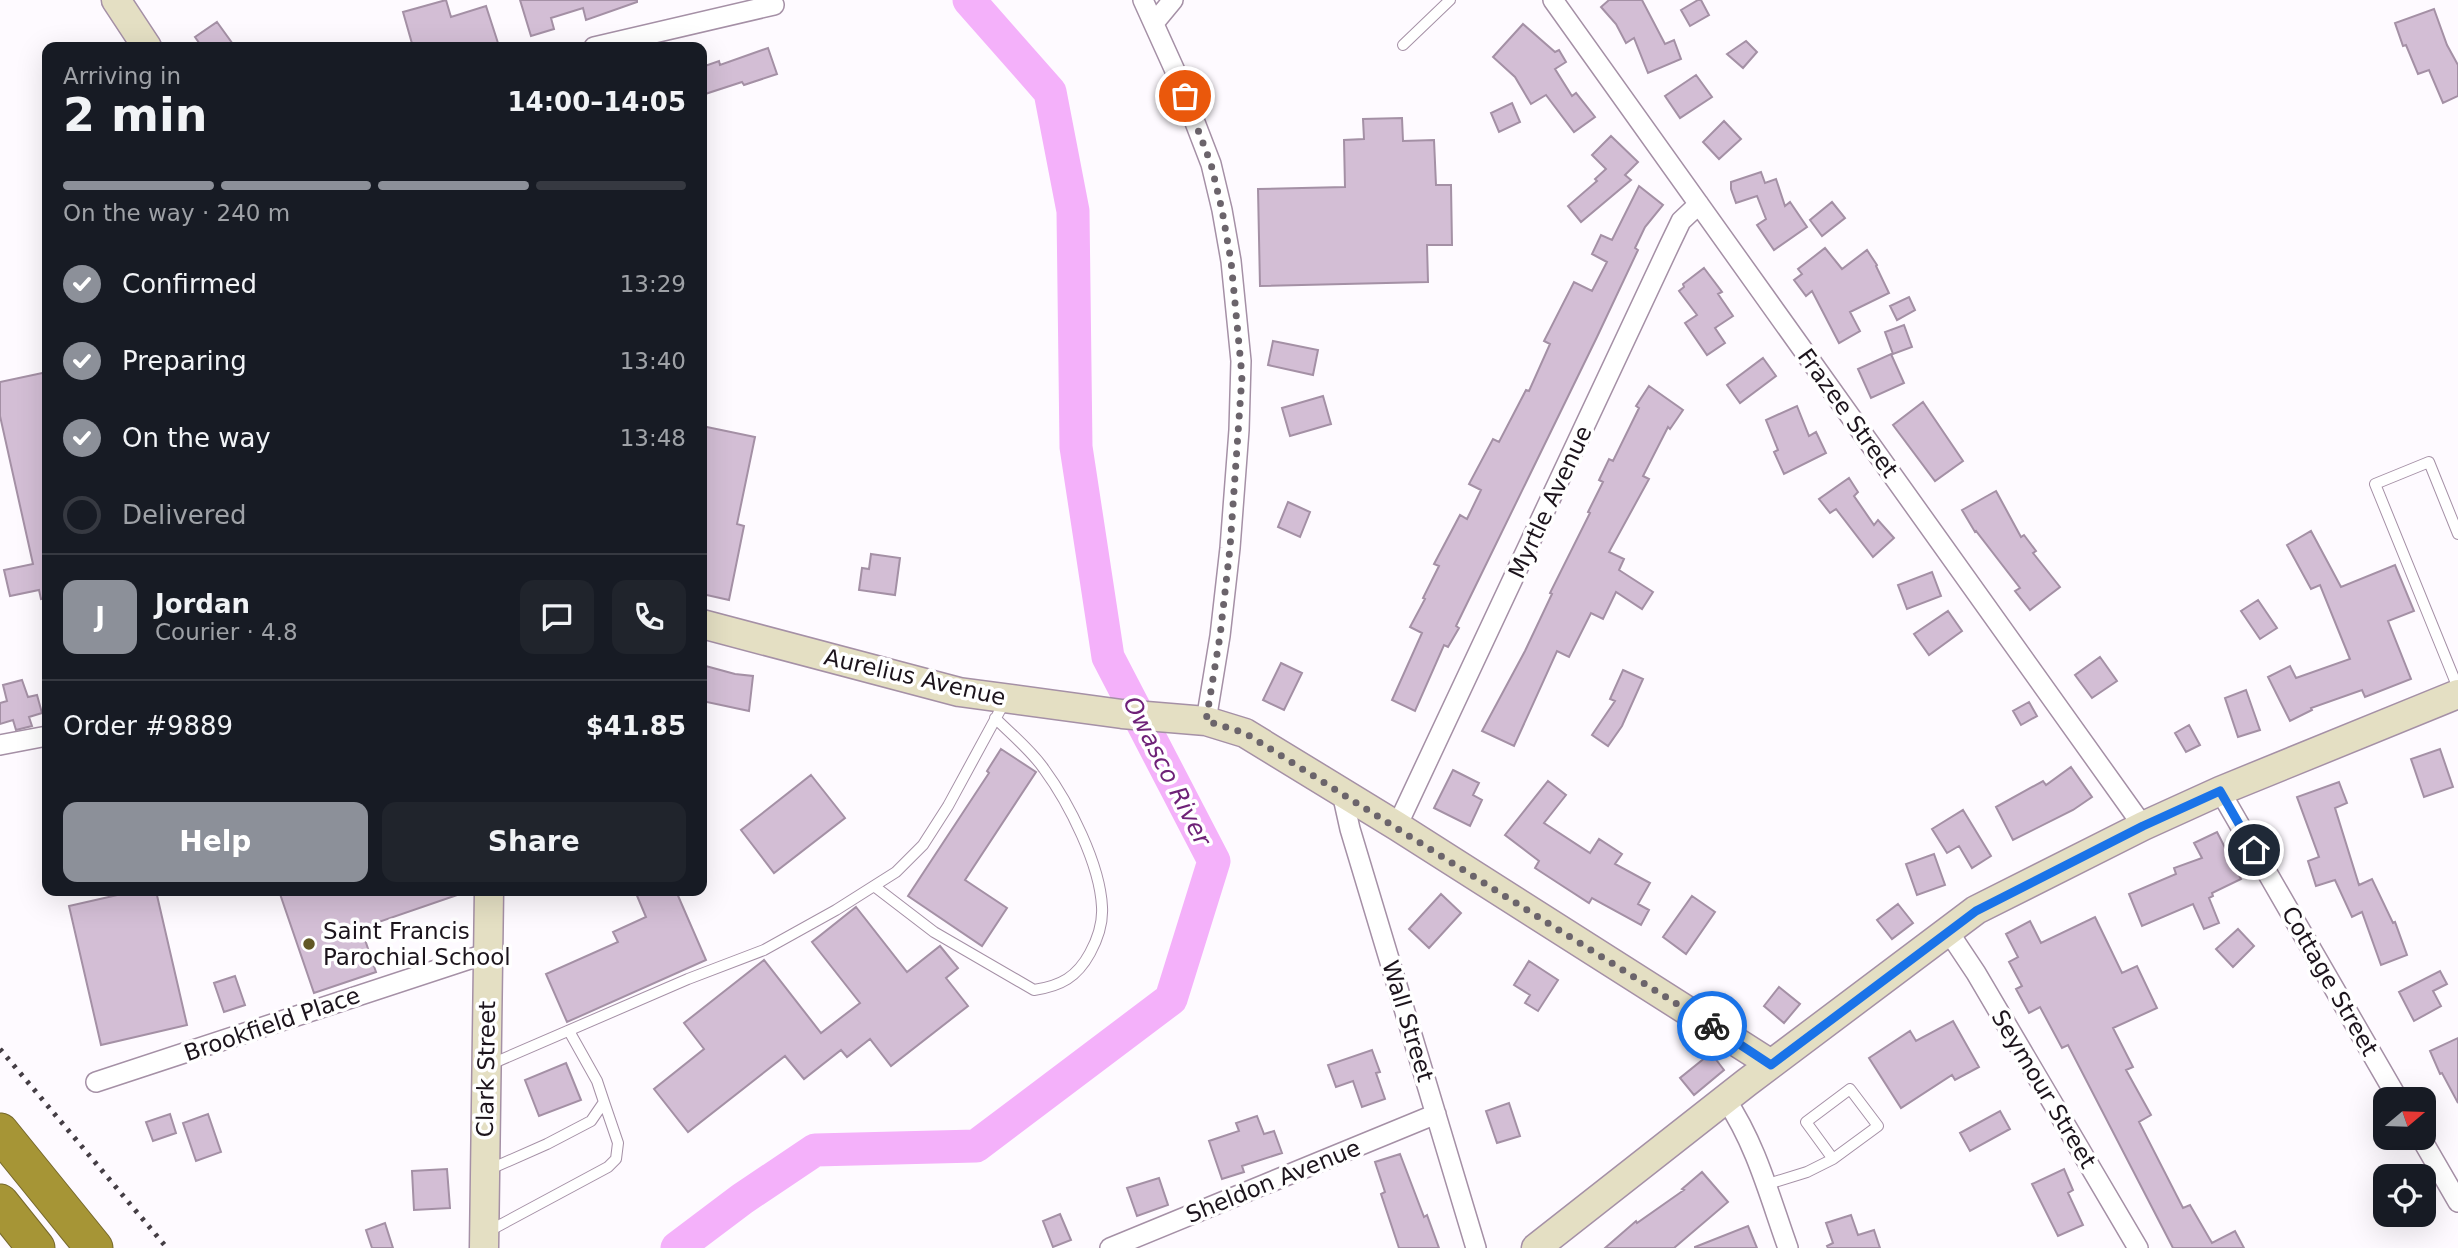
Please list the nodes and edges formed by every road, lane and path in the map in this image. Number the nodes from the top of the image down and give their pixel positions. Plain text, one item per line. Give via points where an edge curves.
1 (116, 0) edge
2 (1143, 0) edge
3 (1173, 0) edge
4 (1450, 0) edge
5 (1553, 0) edge
6 (774, 5) dead end
7 (1154, 23) junction
8 (143, 42) edge
9 (615, 42) edge
10 (1403, 46) dead end
11 (1699, 204) junction
12 (2458, 534) edge
13 (707, 625) edge
14 (2458, 688) edge
15 (2458, 694) edge
16 (1001, 709) junction
17 (1198, 720) junction
18 (42, 737) edge
19 (0, 745) edge
20 (2220, 791) junction
21 (1342, 793) junction
22 (1403, 816) junction
23 (2143, 826) junction
24 (874, 886) junction
25 (489, 896) edge
26 (1948, 931) junction
27 (488, 953) junction
28 (569, 1031) junction
29 (1771, 1065) junction
30 (486, 1066) junction
31 (96, 1082) dead end
32 (2391, 1087) edge
33 (1726, 1100) junction
34 (604, 1102) junction
35 (1436, 1114) junction
36 (0, 1132) edge
37 (2428, 1150) edge
38 (1833, 1159) junction
39 (485, 1171) junction
40 (1765, 1185) junction
41 (2458, 1202) edge
42 (0, 1203) edge
43 (484, 1241) edge
44 (36, 1248) edge
45 (94, 1248) edge
46 (1111, 1248) edge
47 (1476, 1248) edge
48 (1536, 1248) edge
49 (1788, 1248) edge
50 (2138, 1248) edge

1 - 8 street
2 - 7 street
3 - 7 street
4 - 10 lane
5 - 11 street, Frazee Street
6 - 9 street
7 - 17 street via 1211,164 1231,261 1241,361 1220,636
11 - 22 street, Myrtle Avenue via 1681,221
11 - 23 street, Frazee Street
12 - 14 lane via 2429,462 2375,484
13 - 16 street, Aurelius Avenue via 959,692
15 - 20 street
16 - 17 street, Aurelius Avenue via 1066,706
16 - 24 lane via 923,845
16 - 24 lane via 1043,767 1092,858 1102,908 1097,940 1080,971 1059,984 1034,990 934,932
17 - 21 street, Aurelius Avenue via 1245,733
18 - 19 street
20 - 23 street
20 - 32 street, Cottage Street
21 - 22 street, Aurelius Avenue
21 - 35 street, Wall Street
22 - 29 street, Aurelius Avenue
23 - 26 street via 2009,892
24 - 28 lane via 764,950
25 - 27 street, Clark Street
26 - 29 street
26 - 50 street, Seymour Street
27 - 30 street, Clark Street
27 - 31 street, Brookfield Place
28 - 30 lane
28 - 34 lane
29 - 33 street
30 - 39 street, Clark Street
33 - 40 street via 1740,1121
33 - 48 street
34 - 39 lane via 591,1121
34 - 43 lane via 618,1143 616,1159
35 - 46 street, Sheldon Avenue
35 - 47 street, Wall Street
36 - 45 highway
37 - 41 street
38 - 38 lane via 1878,1126 1850,1089 1806,1122
38 - 40 lane
39 - 43 street, Clark Street
40 - 49 street
42 - 44 highway

